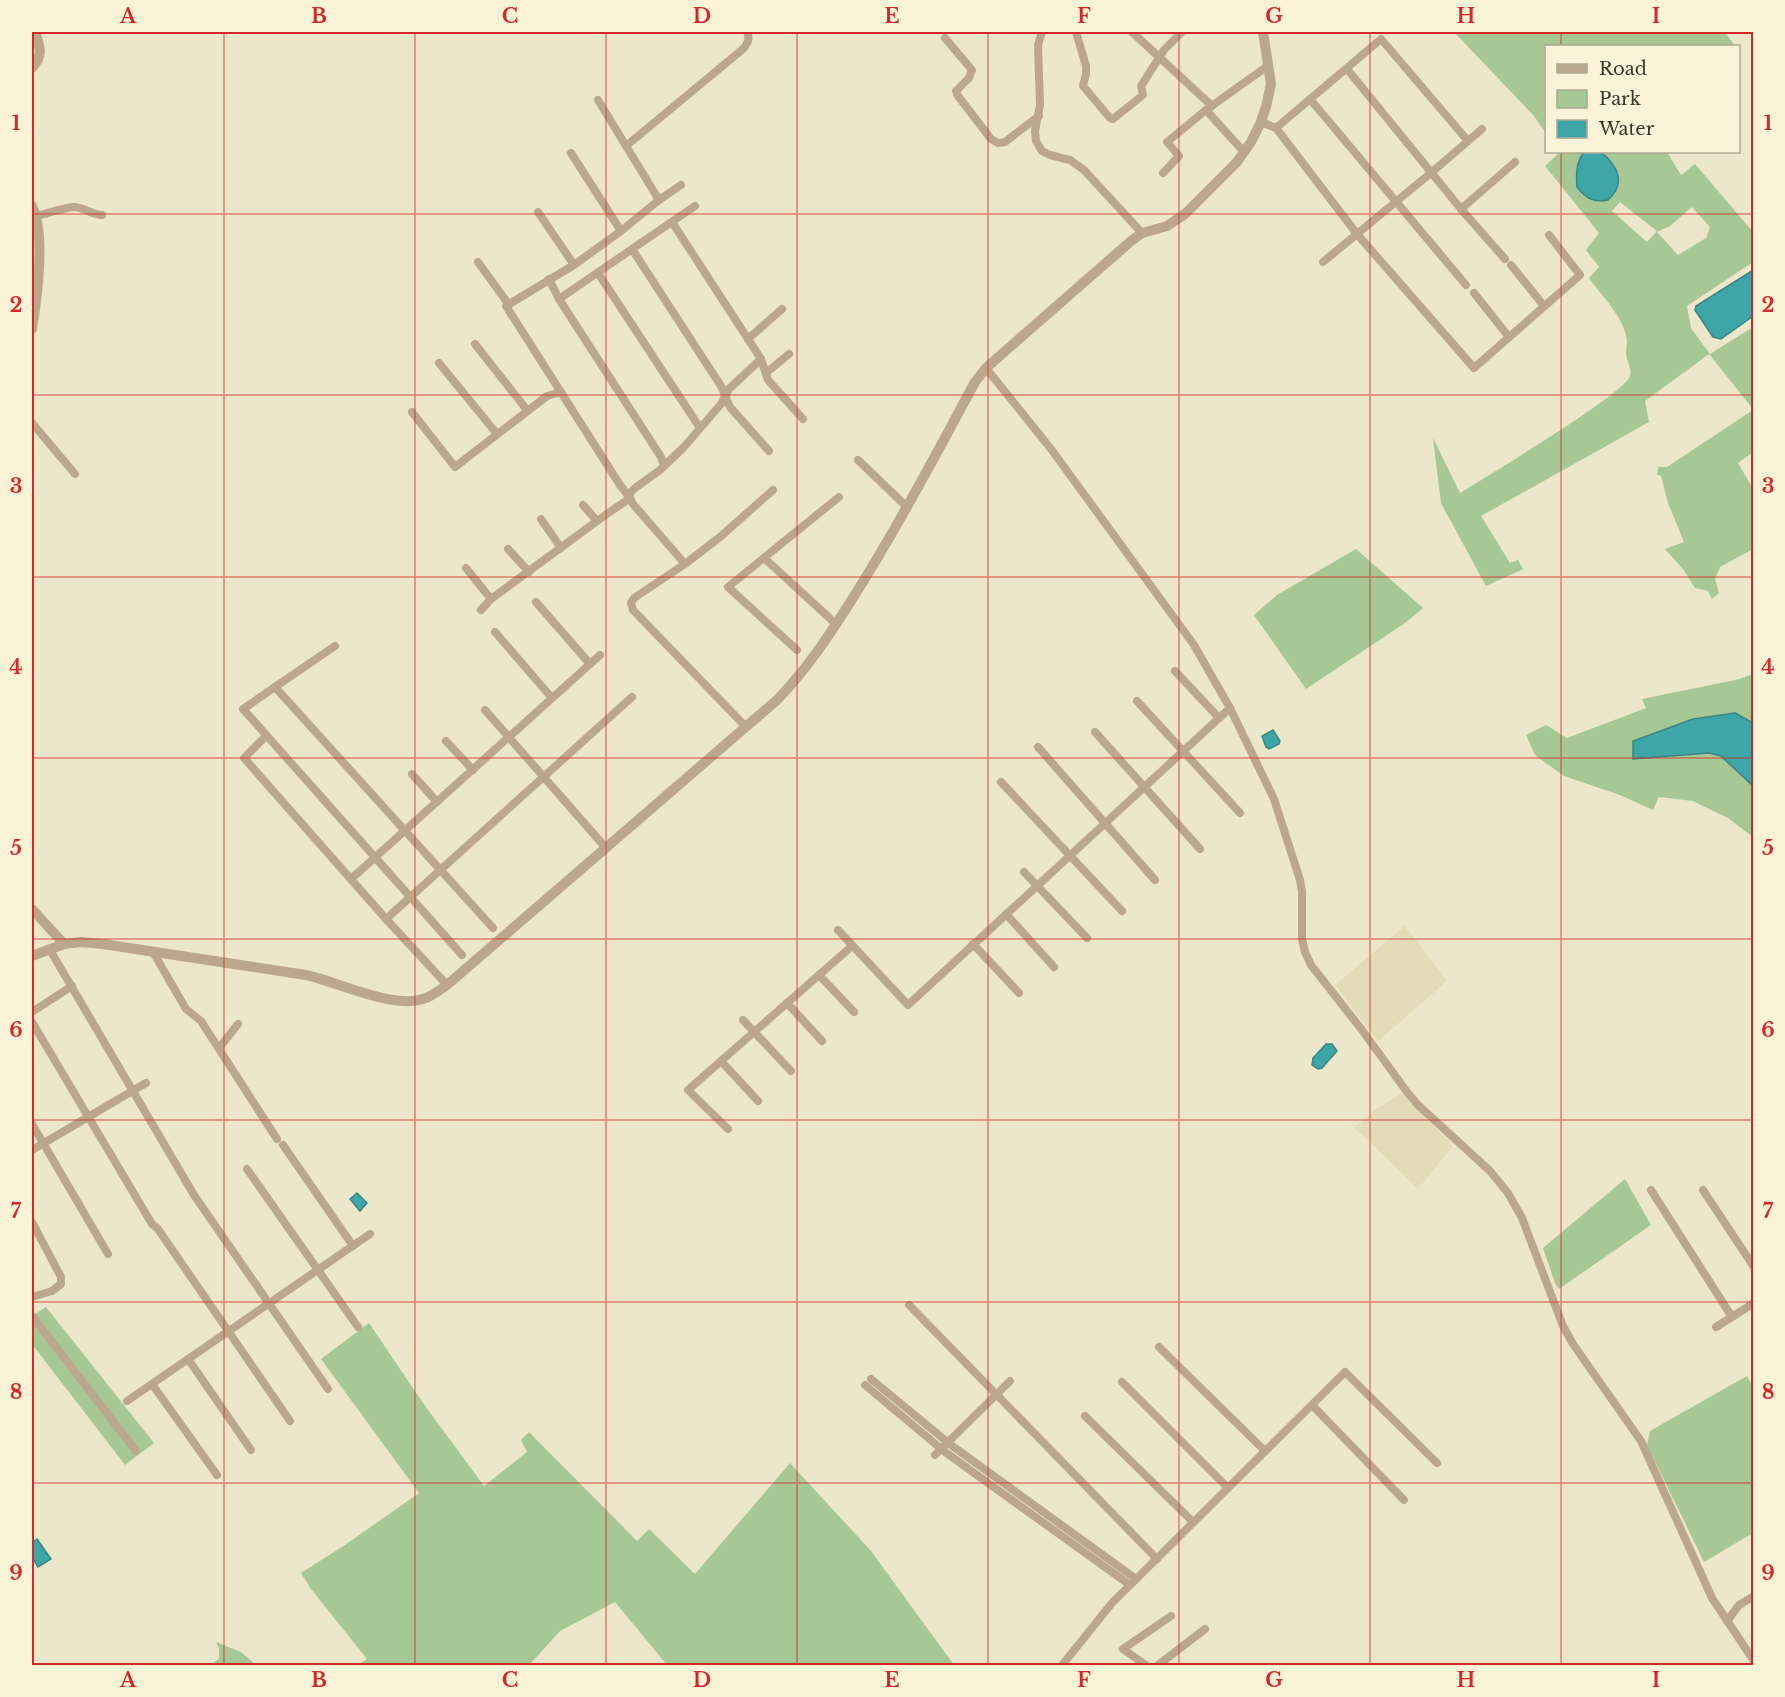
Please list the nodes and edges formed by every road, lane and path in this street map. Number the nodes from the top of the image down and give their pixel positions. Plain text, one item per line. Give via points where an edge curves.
1 (35, 32) edge
2 (747, 32) edge
3 (1042, 32) edge
4 (1076, 32) edge
5 (1132, 32) edge
6 (1182, 32) edge
7 (1263, 32) edge
8 (945, 38) dead end
9 (1160, 57) junction
10 (1269, 65) junction
11 (32, 68) edge
12 (1347, 69) junction
13 (1310, 99) junction
14 (598, 100) dead end
15 (1209, 108) junction
16 (1039, 116) junction
17 (1261, 122) junction
18 (1276, 128) junction
19 (1482, 129) dead end
20 (1468, 141) junction
21 (626, 146) junction
22 (1244, 152) junction
23 (571, 153) dead end
24 (1515, 162) dead end
25 (1432, 172) junction
26 (1163, 173) dead end
27 (681, 185) dead end
28 (659, 200) junction
29 (1396, 201) junction
30 (695, 206) dead end
31 (1461, 209) junction
32 (34, 211) edge
33 (538, 212) dead end
34 (102, 215) dead end
35 (672, 222) junction
36 (621, 231) junction
37 (1142, 233) junction
38 (1357, 234) junction
39 (1549, 235) dead end
40 (632, 249) junction
41 (478, 262) dead end
42 (1323, 262) dead end
43 (574, 265) junction
44 (598, 273) junction
45 (549, 279) junction
46 (1466, 285) dead end
47 (1474, 293) dead end
48 (559, 299) junction
49 (509, 305) junction
50 (1544, 306) junction
51 (782, 309) dead end
52 (32, 329) edge
53 (1509, 337) junction
54 (748, 339) junction
55 (475, 344) dead end
56 (789, 354) dead end
57 (761, 359) junction
58 (439, 363) dead end
59 (986, 368) junction
60 (766, 373) junction
61 (561, 392) junction
62 (725, 396) junction
63 (527, 410) junction
64 (412, 412) dead end
65 (803, 419) dead end
66 (32, 423) edge
67 (700, 428) junction
68 (497, 434) junction
69 (769, 451) dead end
70 (858, 460) dead end
71 (664, 466) junction
72 (75, 474) dead end
73 (772, 490) dead end
74 (839, 497) dead end
75 (630, 498) junction
76 (583, 505) dead end
77 (907, 507) junction
78 (541, 519) dead end
79 (597, 520) junction
80 (561, 548) junction
81 (508, 549) dead end
82 (764, 558) junction
83 (685, 564) junction
84 (466, 568) dead end
85 (529, 572) junction
86 (491, 599) junction
87 (536, 602) dead end
88 (481, 610) dead end
89 (836, 624) junction
90 (495, 632) dead end
91 (335, 646) dead end
92 (797, 650) dead end
93 (600, 655) dead end
94 (590, 664) junction
95 (1175, 671) dead end
96 (275, 687) junction
97 (632, 697) dead end
98 (552, 698) junction
99 (1137, 701) dead end
100 (1230, 708) junction
101 (485, 710) dead end
102 (1219, 718) junction
103 (746, 727) junction
104 (1095, 732) dead end
105 (266, 736) junction
106 (509, 737) junction
107 (446, 741) dead end
108 (1038, 747) dead end
109 (1182, 752) junction
110 (472, 770) junction
111 (412, 774) dead end
112 (544, 777) junction
113 (1001, 782) dead end
114 (1144, 787) junction
115 (437, 802) junction
116 (1240, 813) dead end
117 (1105, 823) junction
118 (405, 831) junction
119 (606, 848) junction
120 (1200, 849) dead end
121 (1070, 855) junction
122 (375, 857) junction
123 (440, 870) junction
124 (1024, 872) dead end
125 (351, 879) junction
126 (1155, 880) dead end
127 (1037, 886) junction
128 (410, 897) junction
129 (32, 909) edge
130 (1122, 911) dead end
131 (1006, 914) junction
132 (386, 919) junction
133 (494, 928) dead end
134 (838, 930) dead end
135 (1087, 939) dead end
136 (64, 944) junction
137 (973, 944) junction
138 (852, 945) junction
139 (50, 950) junction
140 (153, 952) junction
141 (462, 955) dead end
142 (32, 956) edge
143 (1054, 967) dead end
144 (819, 975) junction
145 (447, 985) junction
146 (72, 986) junction
147 (1020, 993) dead end
148 (787, 1003) junction
149 (32, 1012) edge
150 (854, 1012) dead end
151 (743, 1020) dead end
152 (32, 1022) edge
153 (238, 1023) dead end
154 (755, 1032) junction
155 (822, 1041) dead end
156 (219, 1048) junction
157 (721, 1062) junction
158 (792, 1071) dead end
159 (146, 1083) dead end
160 (133, 1091) junction
161 (758, 1101) dead end
162 (89, 1117) junction
163 (32, 1124) edge
164 (728, 1129) dead end
165 (44, 1143) junction
166 (32, 1150) edge
167 (248, 1169) dead end
168 (1651, 1190) dead end
169 (1702, 1190) dead end
170 (32, 1222) edge
171 (370, 1234) dead end
172 (353, 1246) junction
173 (108, 1254) dead end
174 (1754, 1268) edge
175 (318, 1270) junction
176 (32, 1297) edge
177 (1754, 1303) edge
178 (269, 1304) junction
179 (909, 1305) dead end
180 (32, 1316) edge
181 (1732, 1317) junction
182 (357, 1328) dead end
183 (1716, 1328) dead end
184 (228, 1331) junction
185 (1159, 1347) dead end
186 (188, 1359) junction
187 (1010, 1381) dead end
188 (868, 1382) dead end
189 (1122, 1382) dead end
190 (152, 1384) junction
191 (328, 1389) dead end
192 (996, 1395) junction
193 (127, 1401) dead end
194 (1312, 1405) junction
195 (1085, 1416) dead end
196 (290, 1421) dead end
197 (941, 1449) junction
198 (251, 1450) dead end
199 (136, 1451) dead end
200 (1265, 1451) junction
201 (1437, 1463) dead end
202 (217, 1475) dead end
203 (1228, 1488) junction
204 (1404, 1500) dead end
205 (1193, 1522) junction
206 (1156, 1559) junction
207 (1133, 1582) junction
208 (1754, 1596) edge
209 (1171, 1616) dead end
210 (1726, 1621) junction
211 (1204, 1629) dead end
212 (1750, 1649) edge
213 (1754, 1661) edge
214 (1065, 1665) edge
215 (1147, 1665) edge
216 (1157, 1665) edge

1 - 11 street via 39,58
2 - 21 street via 749,37 743,49
3 - 16 street via 1038,45
4 - 9 street via 1086,66 1083,86 1113,119 1140,99 1141,86
5 - 9 street
6 - 9 street
7 - 10 street
8 - 16 street via 972,70 956,91 958,96 991,139 1005,142
9 - 15 street
10 - 15 street
10 - 17 street via 1271,84
12 - 13 street
12 - 20 street via 1381,39
12 - 25 street
13 - 18 street
13 - 29 street
14 - 21 street
15 - 22 street
15 - 26 street via 1167,142 1179,156
16 - 37 street via 1035,131 1042,151 1070,160 1084,170
17 - 18 street
17 - 22 street
18 - 38 street
19 - 20 street
20 - 25 street
21 - 28 street
22 - 37 street via 1185,214 1167,226
23 - 36 street
24 - 31 street
25 - 29 street
25 - 31 street
27 - 28 street
28 - 36 street
29 - 38 street
29 - 46 street
30 - 35 street
31 - 50 street
32 - 34 street via 72,207
32 - 52 street via 39,233 38,295
33 - 43 street
35 - 40 street
35 - 54 street
36 - 43 street
37 - 59 street
38 - 42 street
38 - 53 street via 1474,368
39 - 50 street via 1580,275
40 - 44 street
40 - 62 street
41 - 49 street
43 - 45 street
44 - 48 street
44 - 67 street
45 - 48 street
45 - 49 street
47 - 53 street
48 - 71 street
49 - 61 street via 506,306
50 - 53 street
51 - 54 street
54 - 57 street
55 - 63 street
56 - 60 street
57 - 60 street
57 - 62 street
58 - 68 street
59 - 77 street
59 - 100 street via 1051,449 1194,645
60 - 65 street
61 - 63 street via 547,396
61 - 75 street
62 - 67 street
62 - 69 street
63 - 68 street
64 - 68 street via 455,466
66 - 72 street
67 - 71 street
70 - 77 street
71 - 75 street via 635,488
73 - 83 street
74 - 82 street
75 - 79 street
75 - 83 street
76 - 79 street
77 - 89 street
78 - 80 street
79 - 80 street
80 - 85 street
81 - 85 street
82 - 89 street
82 - 92 street via 728,587
83 - 103 street via 634,598 631,607
84 - 86 street
85 - 86 street
86 - 88 street
87 - 94 street
89 - 103 street via 798,679
90 - 98 street
91 - 96 street
93 - 94 street
94 - 98 street
95 - 102 street
96 - 105 street via 243,708
96 - 118 street
97 - 112 street
98 - 106 street
99 - 109 street
100 - 102 street
100 - 210 street via 1274,799 1300,880 1302,939 1311,965 1418,1105 1490,1171 1508,1193 1522,1218 1563,1326 1641,1441
101 - 106 street
102 - 109 street
103 - 119 street
104 - 114 street
105 - 122 street
105 - 125 street via 244,758
106 - 110 street
106 - 112 street
107 - 110 street
108 - 117 street
109 - 114 street
109 - 116 street
110 - 115 street
111 - 115 street
112 - 119 street
112 - 123 street
113 - 121 street
114 - 117 street
114 - 120 street
115 - 118 street
117 - 121 street
117 - 126 street
118 - 122 street
118 - 123 street
119 - 145 street
121 - 127 street
121 - 130 street
122 - 125 street
122 - 128 street
123 - 128 street
123 - 133 street
124 - 127 street
125 - 132 street
127 - 131 street
127 - 135 street
128 - 132 street
128 - 141 street
129 - 136 street
131 - 137 street
131 - 143 street
132 - 145 street
134 - 138 street
136 - 139 street
136 - 140 street via 81,942
137 - 138 street via 908,1005
137 - 147 street
138 - 144 street
139 - 142 street
139 - 146 street
140 - 145 street via 306,975 390,1001 424,999
140 - 156 street via 186,1009 201,1021
144 - 148 street
144 - 150 street
146 - 149 street
146 - 160 street
148 - 154 street
148 - 155 street
151 - 154 street
152 - 162 street
153 - 156 street
154 - 157 street
154 - 158 street
156 - 172 street
157 - 161 street
157 - 164 street via 688,1090
159 - 160 street
160 - 162 street
160 - 178 street via 194,1195
162 - 165 street
162 - 184 street via 152,1224
163 - 165 street
165 - 166 street
165 - 173 street
167 - 175 street
168 - 181 street
169 - 174 street
170 - 176 street via 61,1277 61,1284 52,1291
171 - 172 street
172 - 175 street
175 - 178 street
175 - 182 street
177 - 181 street
178 - 184 street
178 - 191 street
179 - 192 street
180 - 199 street
181 - 183 street
184 - 186 street
184 - 196 street
185 - 200 street
186 - 190 street
186 - 198 street
187 - 192 street
188 - 197 street
189 - 203 street
190 - 193 street
190 - 202 street
192 - 197 street
192 - 206 street
194 - 200 street
194 - 201 street via 1346,1372
194 - 204 street
195 - 205 street
197 - 207 street
200 - 203 street
203 - 205 street
205 - 206 street
206 - 207 street
207 - 214 street
208 - 210 street via 1739,1605
209 - 215 street via 1123,1649
210 - 212 street
211 - 216 street
212 - 213 street

